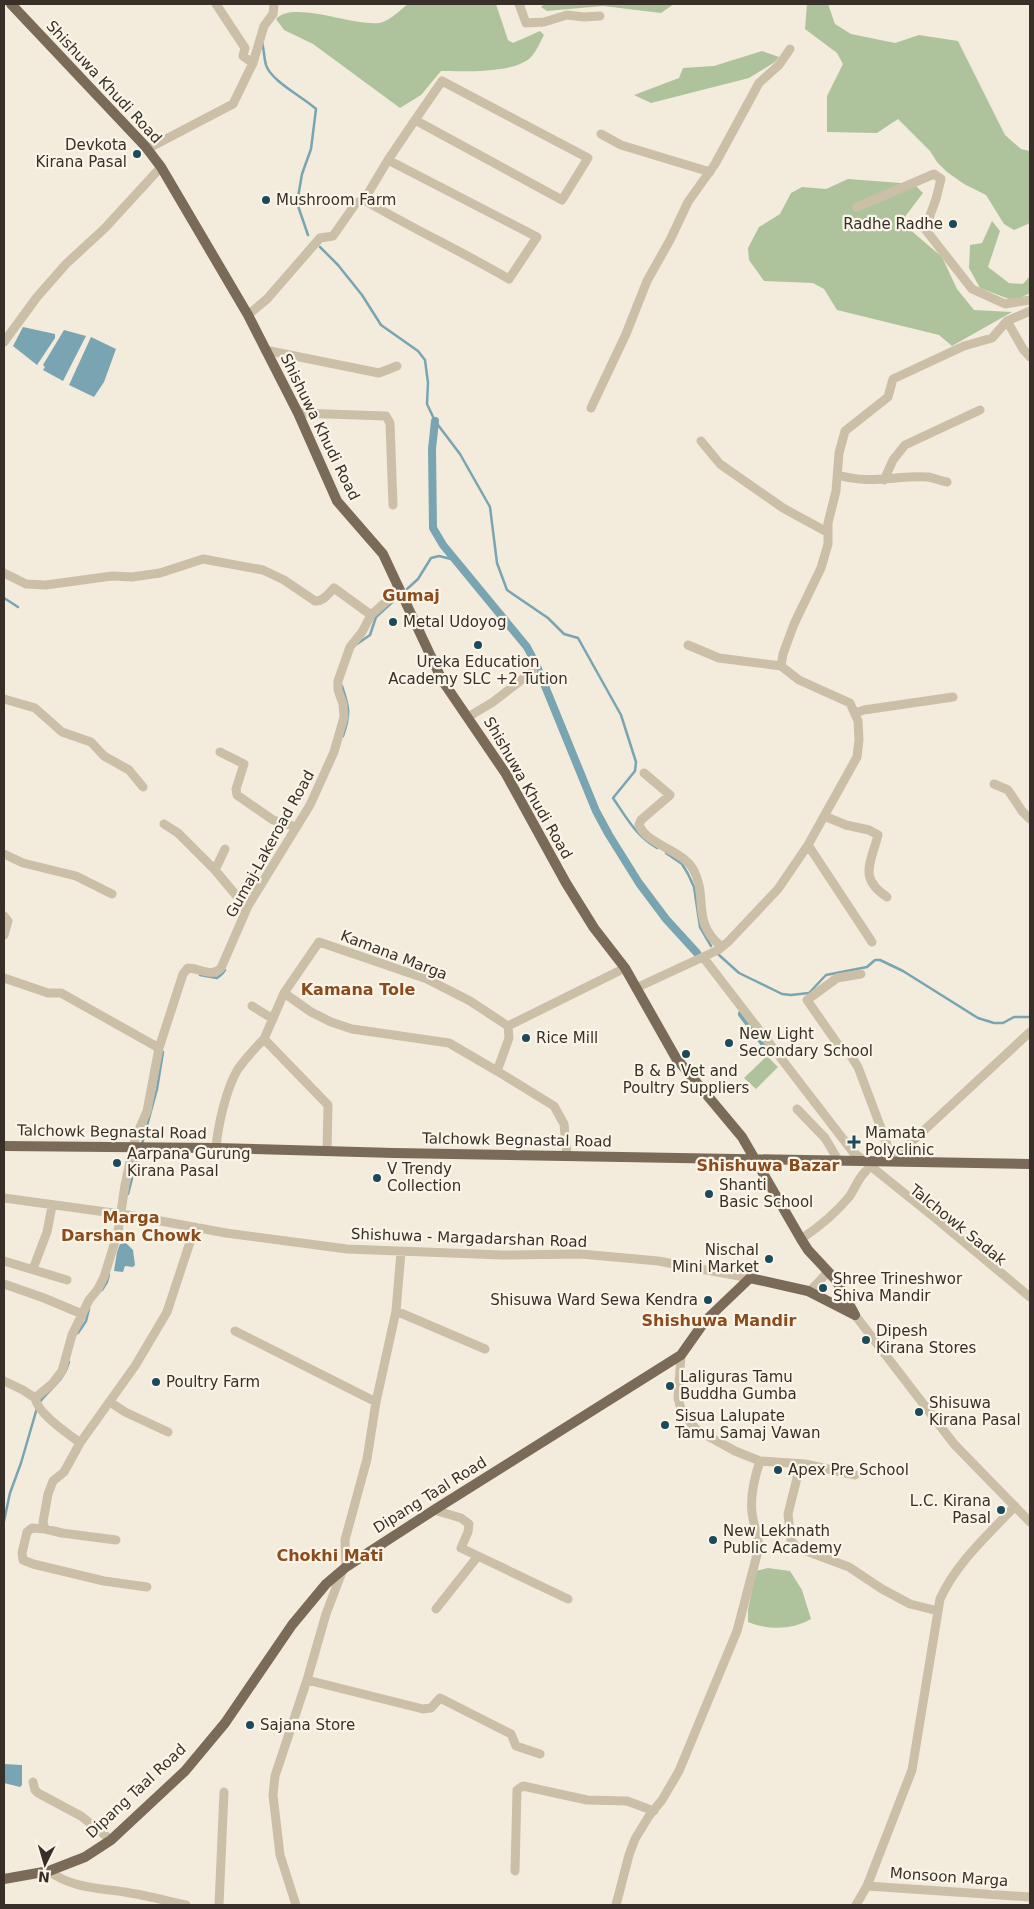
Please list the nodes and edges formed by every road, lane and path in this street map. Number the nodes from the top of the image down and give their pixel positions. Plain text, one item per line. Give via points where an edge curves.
1 (11, 4) edge
2 (216, 4) edge
3 (274, 4) edge
4 (519, 4) edge
5 (600, 16) dead end
6 (790, 49) dead end
7 (253, 63) junction
8 (415, 120) junction
9 (601, 134) dead end
10 (148, 149) junction
11 (388, 160) junction
12 (161, 167) junction
13 (710, 172) junction
14 (364, 200) junction
15 (857, 207) dead end
16 (1030, 300) edge
17 (1030, 311) edge
18 (248, 315) junction
19 (1007, 321) junction
20 (4, 342) edge
21 (265, 350) junction
22 (1030, 357) edge
23 (396, 366) dead end
24 (591, 408) dead end
25 (980, 410) dead end
26 (298, 413) junction
27 (701, 441) dead end
28 (838, 475) junction
29 (884, 480) junction
30 (947, 482) dead end
31 (393, 505) dead end
32 (827, 532) junction
33 (4, 573) edge
34 (400, 589) junction
35 (371, 615) junction
36 (688, 645) dead end
37 (781, 666) junction
38 (533, 671) dead end
39 (953, 697) dead end
40 (4, 699) edge
41 (855, 713) junction
42 (468, 717) junction
43 (220, 752) dead end
44 (644, 773) dead end
45 (994, 784) dead end
46 (143, 787) dead end
47 (824, 816) junction
48 (1030, 819) edge
49 (164, 824) dead end
50 (296, 827) junction
51 (808, 846) junction
52 (226, 849) dead end
53 (4, 854) edge
54 (215, 870) junction
55 (112, 894) dead end
56 (887, 897) dead end
57 (248, 906) junction
58 (4, 916) edge
59 (4, 935) edge
60 (872, 942) dead end
61 (722, 947) junction
62 (703, 957) junction
63 (625, 968) junction
64 (860, 974) dead end
65 (4, 978) edge
66 (636, 988) junction
67 (284, 993) junction
68 (252, 1006) dead end
69 (273, 1020) junction
70 (508, 1026) junction
71 (1030, 1032) edge
72 (264, 1039) junction
73 (159, 1048) junction
74 (497, 1071) junction
75 (797, 1109) dead end
76 (4, 1146) edge
77 (134, 1148) junction
78 (216, 1148) junction
79 (326, 1151) junction
80 (567, 1155) junction
81 (754, 1158) junction
82 (838, 1160) junction
83 (858, 1160) junction
84 (892, 1160) junction
85 (1030, 1164) edge
86 (866, 1171) junction
87 (4, 1198) edge
88 (52, 1206) junction
89 (125, 1215) junction
90 (195, 1226) junction
91 (801, 1238) junction
92 (401, 1252) junction
93 (4, 1261) edge
94 (33, 1268) junction
95 (828, 1272) junction
96 (750, 1278) junction
97 (67, 1280) dead end
98 (4, 1284) edge
99 (809, 1292) junction
100 (1030, 1297) edge
101 (1030, 1304) edge
102 (396, 1311) junction
103 (82, 1314) junction
104 (855, 1314) junction
105 (235, 1331) dead end
106 (485, 1349) dead end
107 (681, 1355) junction
108 (4, 1381) edge
109 (110, 1402) junction
110 (376, 1402) junction
111 (37, 1403) junction
112 (168, 1432) dead end
113 (80, 1443) junction
114 (760, 1461) junction
115 (805, 1464) junction
116 (855, 1475) dead end
117 (1016, 1506) junction
118 (434, 1510) junction
119 (1030, 1522) edge
120 (45, 1529) junction
121 (116, 1540) dead end
122 (478, 1556) junction
123 (344, 1570) junction
124 (147, 1587) dead end
125 (568, 1599) dead end
126 (436, 1609) dead end
127 (938, 1612) junction
128 (307, 1680) junction
129 (540, 1754) dead end
130 (33, 1782) dead end
131 (224, 1792) dead end
132 (654, 1811) junction
133 (111, 1840) junction
134 (49, 1871) junction
135 (515, 1871) dead end
136 (4, 1879) edge
137 (866, 1886) junction
138 (1030, 1896) edge
139 (186, 1905) edge
140 (219, 1905) edge
141 (296, 1905) edge
142 (616, 1905) edge
143 (856, 1905) edge

1 - 10 main road, Shishuwa Khudi Road
2 - 7 street via 245,48 243,56
3 - 7 street
4 - 5 street via 526,24 567,15
6 - 13 street via 779,65 759,83
7 - 10 street via 233,104
8 - 8 street via 442,81 588,158 562,200
8 - 11 street
9 - 13 street via 621,145
10 - 12 main road, Shishuwa Khudi Road
11 - 14 street
11 - 14 street via 537,237 509,278
12 - 18 main road, Shishuwa Khudi Road
12 - 20 street via 36,297
13 - 24 street via 688,202 647,281
14 - 18 street via 356,203 333,236 320,238 268,299
15 - 16 street via 934,174 940,180 926,230 935,244 972,289 1005,304
17 - 19 street
18 - 21 main road, Shishuwa Khudi Road
19 - 22 street
19 - 28 street via 992,338 964,346 894,379 888,397 846,431 839,453
21 - 23 street via 380,373
21 - 26 main road, Shishuwa Khudi Road
25 - 29 street via 905,445 892,460
26 - 31 street via 386,416 390,423
26 - 34 main road, Shishuwa Khudi Road via 337,500 383,554
27 - 32 street via 720,464 783,508
28 - 29 street
28 - 32 street
29 - 30 street via 929,477
32 - 37 street via 828,544 821,568 794,624
33 - 35 street via 26,584 46,585 160,573 203,559 263,570 315,601 324,599 334,588
34 - 35 street, Gumaj-Lakeroad Road
34 - 42 main road, Shishuwa Khudi Road via 442,680
35 - 50 street, Gumaj-Lakeroad Road via 350,647 340,674 338,690 344,717 334,752 310,805
36 - 37 street via 719,658
37 - 41 street via 799,680 847,700
38 - 42 street
39 - 41 street
40 - 46 street via 35,708 62,732 91,742 104,756 128,770
41 - 47 street via 859,740 857,756
42 - 63 main road, Shishuwa Khudi Road via 506,774 594,928
43 - 50 street via 244,764 237,795 273,820
44 - 61 street via 670,795 641,820 640,829 679,855 693,870 705,929
45 - 48 street via 1008,790
47 - 51 street
47 - 56 street via 878,835 867,871 877,890
49 - 54 street via 178,833
50 - 57 street, Gumaj-Lakeroad Road
51 - 60 street
51 - 61 street via 778,889
52 - 54 street
53 - 55 street via 23,863 76,876
54 - 57 street
57 - 73 street, Gumaj-Lakeroad Road via 219,971 185,970
58 - 59 street via 8,922
61 - 62 street
62 - 66 street
62 - 83 street
63 - 66 main road, Shishuwa Khudi Road
63 - 70 street
64 - 84 street via 837,978 807,1000 858,1068
65 - 73 street via 48,993 62,993
66 - 81 main road, Shishuwa Khudi Road via 676,1058 742,1137
67 - 69 street, Kamana Marga
67 - 70 street, Kamana Marga via 319,942 427,979 470,1001
67 - 74 street via 331,1022 352,1029 449,1044
68 - 69 street
69 - 72 street, Kamana Marga
70 - 74 street via 509,1038
71 - 84 street
72 - 78 street, Kamana Marga via 237,1070 225,1103
72 - 79 street via 328,1105
73 - 77 street, Gumaj-Lakeroad Road via 146,1111
74 - 80 street via 554,1106 564,1124
75 - 82 street via 825,1138
76 - 77 main road, Talchowk Begnastal Road
77 - 78 main road, Talchowk Begnastal Road
77 - 89 street, Gumaj-Lakeroad Road via 125,1185
78 - 79 main road, Talchowk Begnastal Road
79 - 80 main road, Talchowk Begnastal Road
80 - 81 main road, Talchowk Begnastal Road
81 - 82 main road, Talchowk Begnastal Road
81 - 91 main road, Shishuwa Khudi Road
82 - 83 main road, Talchowk Begnastal Road
83 - 84 main road, Talchowk Begnastal Road
83 - 86 street, Talchowk Sadak
83 - 100 street via 934,1217
84 - 85 main road, Talchowk Begnastal Road
86 - 91 street via 836,1211
86 - 101 street, Talchowk Sadak via 917,1209
87 - 88 street, Shishuwa - Margadarshan Road
88 - 89 street, Shishuwa - Margadarshan Road
88 - 94 street via 47,1232
89 - 90 street, Shishuwa - Margadarshan Road
89 - 103 street, Gumaj-Lakeroad Road via 102,1283
90 - 92 street, Shishuwa - Margadarshan Road via 347,1249
90 - 109 street via 167,1312
91 - 95 main road, Shishuwa Khudi Road
92 - 96 street, Shishuwa - Margadarshan Road via 502,1256 581,1254 658,1261
92 - 102 street
93 - 94 street
94 - 97 street
95 - 99 street
95 - 104 main road, Shishuwa Khudi Road
96 - 99 main road
96 - 107 main road, Dipang Taal Road via 705,1321
98 - 103 street
99 - 104 main road
102 - 106 street
102 - 110 street
103 - 111 street, Gumaj-Lakeroad Road via 62,1371
104 - 117 street via 954,1444
105 - 110 street
107 - 114 street via 678,1398 682,1413 697,1430
107 - 118 main road, Dipang Taal Road
108 - 111 street via 23,1390
109 - 112 street
109 - 113 street
110 - 123 street via 367,1459 346,1540
111 - 113 street
113 - 120 street via 64,1472 53,1481 43,1522
114 - 115 street
114 - 132 street via 751,1511 758,1547 737,1631 679,1770
115 - 116 street
115 - 127 street via 797,1478 788,1514 791,1541 798,1548 849,1567 910,1604
117 - 119 street
117 - 127 street via 956,1572 940,1599
118 - 122 street via 462,1518 469,1524 461,1548
118 - 123 main road, Dipang Taal Road
120 - 121 street
120 - 124 street via 32,1528 27,1532 23,1560 104,1581
122 - 125 street
122 - 126 street
123 - 128 street via 326,1614
123 - 133 main road, Dipang Taal Road via 326,1584 292,1625 225,1723 185,1771
127 - 137 street via 912,1770
128 - 129 street via 423,1709 431,1708 440,1698 511,1734 516,1746
128 - 141 street via 275,1776 273,1795 280,1855
130 - 133 street via 38,1793 81,1816
131 - 140 street
132 - 135 street via 628,1801 587,1800 520,1787 517,1790
132 - 142 street via 628,1855
133 - 134 main road, Dipang Taal Road via 85,1857
134 - 136 main road, Dipang Taal Road
134 - 139 street via 74,1884
137 - 138 street, Monsoon Marga
137 - 143 street

